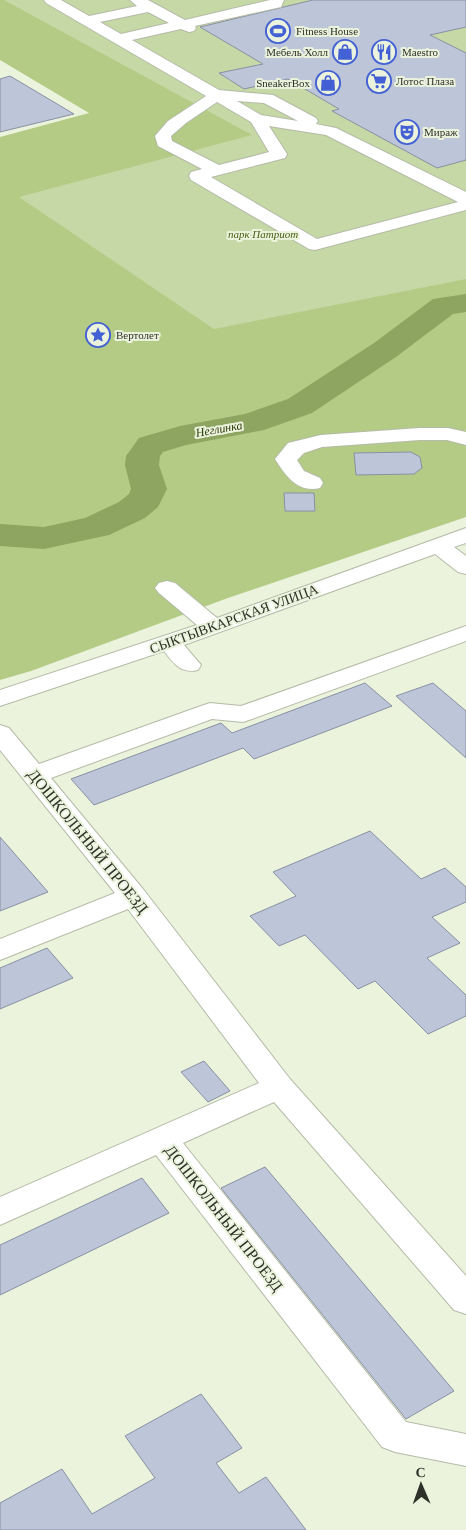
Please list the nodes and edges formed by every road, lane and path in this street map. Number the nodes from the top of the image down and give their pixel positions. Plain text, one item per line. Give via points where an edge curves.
1 (51, 0) edge
2 (128, 0) edge
3 (137, 0) edge
4 (247, 0) edge
5 (277, 0) edge
6 (221, 4) dead end
7 (151, 7) junction
8 (262, 7) junction
9 (189, 8) dead end
10 (71, 12) junction
11 (238, 13) junction
12 (167, 16) junction
13 (211, 19) junction
14 (87, 21) junction
15 (184, 25) junction
16 (102, 30) junction
17 (118, 39) junction
18 (136, 49) junction
19 (216, 95) junction
20 (257, 119) junction
21 (330, 131) junction
22 (218, 171) junction
23 (466, 199) edge
24 (466, 205) edge
25 (466, 439) edge
26 (312, 484) dead end
27 (466, 535) edge
28 (438, 546) junction
29 (466, 566) edge
30 (166, 588) dead end
31 (214, 627) junction
32 (466, 633) edge
33 (0, 698) edge
34 (4, 743) edge
35 (35, 775) junction
36 (133, 896) junction
37 (0, 950) edge
38 (278, 1086) junction
39 (161, 1139) junction
40 (0, 1212) edge
41 (466, 1300) edge
42 (466, 1450) edge

1 - 10 street
2 - 10 street
3 - 7 street
4 - 8 street
5 - 8 street via 276,4
6 - 11 street
7 - 12 street
7 - 14 street
8 - 11 street
9 - 13 street
10 - 14 street
11 - 13 street
12 - 15 street
12 - 16 street
13 - 15 street
14 - 16 street
15 - 17 street
15 - 18 street via 202,35
16 - 17 street
17 - 18 street
18 - 19 street
19 - 20 street
19 - 21 street via 266,98
19 - 22 street via 162,136 164,143
20 - 21 street
20 - 22 street via 279,154
21 - 23 street
22 - 24 street via 197,176 315,246
25 - 26 street via 448,434 370,436 321,441 296,448 286,459 296,474
27 - 28 street, СЫКТЫВКАРСКАЯ УЛИЦА
28 - 29 street
28 - 31 street, СЫКТЫВКАРСКАЯ УЛИЦА
30 - 31 street
31 - 33 street, СЫКТЫВКАРСКАЯ УЛИЦА
32 - 35 street via 243,714 210,711
34 - 35 street, ДОШКОЛЬНЫЙ ПРОЕЗД
35 - 36 street, ДОШКОЛЬНЫЙ ПРОЕЗД
36 - 37 street
36 - 38 street, ДОШКОЛЬНЫЙ ПРОЕЗД
38 - 39 street, ДОШКОЛЬНЫЙ ПРОЕЗД
38 - 41 street
39 - 40 street
39 - 42 street, ДОШКОЛЬНЫЙ ПРОЕЗД via 395,1436

